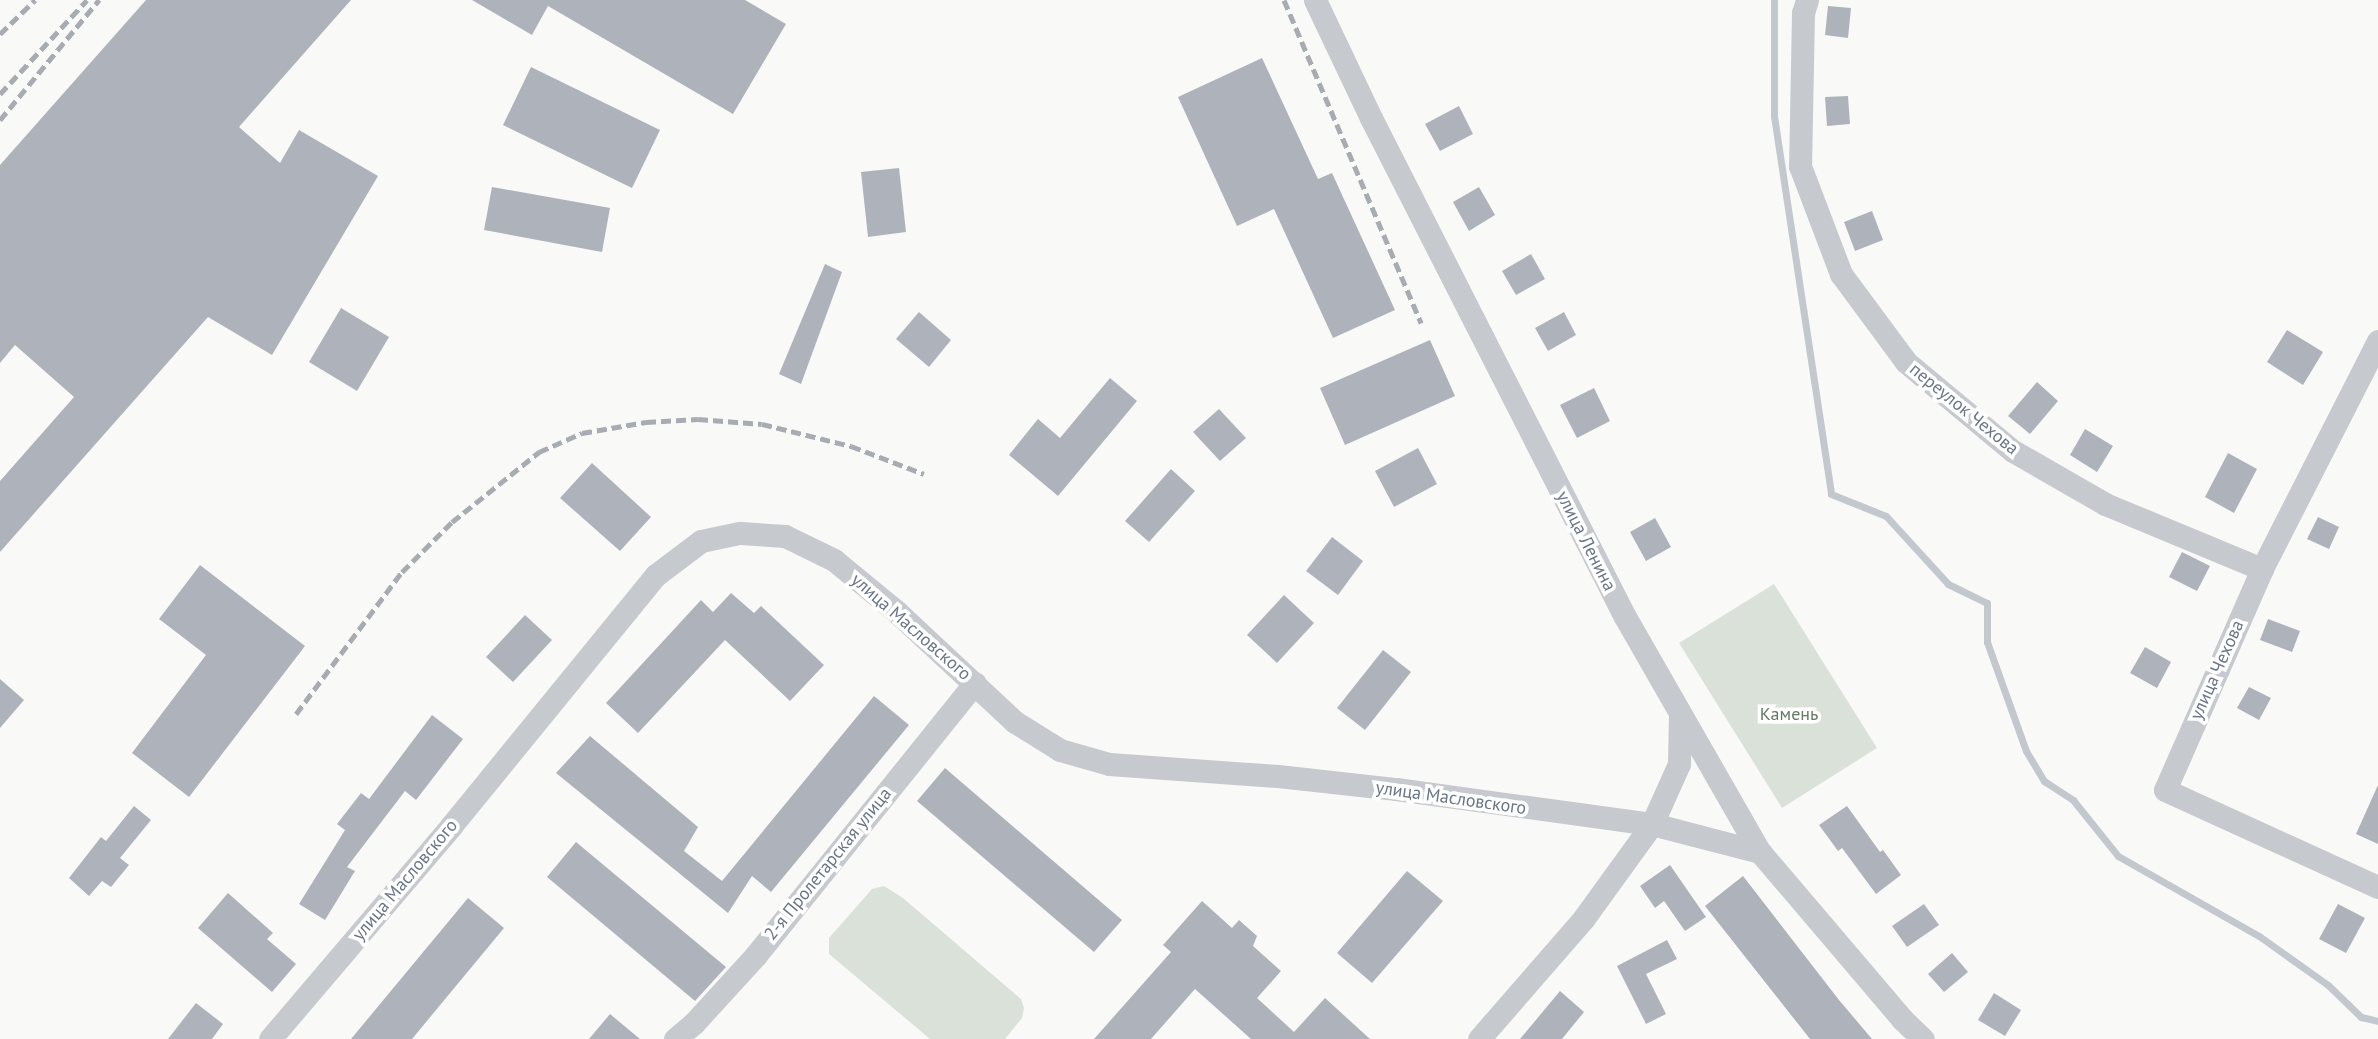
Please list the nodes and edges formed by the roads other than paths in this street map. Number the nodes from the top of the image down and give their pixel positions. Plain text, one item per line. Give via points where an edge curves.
1 (1315, 0) edge
2 (1807, 0) edge
3 (2378, 341) edge
4 (2262, 569) junction
5 (975, 683) junction
6 (1680, 713) junction
7 (1652, 824) junction
8 (1760, 852) junction
9 (2378, 887) edge
10 (270, 1039) edge
11 (675, 1039) edge
12 (1479, 1039) edge
13 (1923, 1039) edge

1 - 6 street, улица Ленина via 1624,615
2 - 4 street, переулок Чехова via 1800,166 1840,274 1906,362 2013,451 2105,504
3 - 4 street, улица Чехова
4 - 9 street, улица Чехова via 2165,790
5 - 7 street, улица Масловского via 1015,722 1060,750 1109,764 1278,776
5 - 10 street, улица Масловского via 834,560 785,536 740,533 701,541 656,575 451,827
5 - 11 street, 2-я Пролетарская улица via 756,955
6 - 7 street via 1679,764
6 - 8 street, улица Ленина
7 - 8 street, улица Масловского
7 - 12 street via 1584,918
8 - 13 street, улица Ленина

